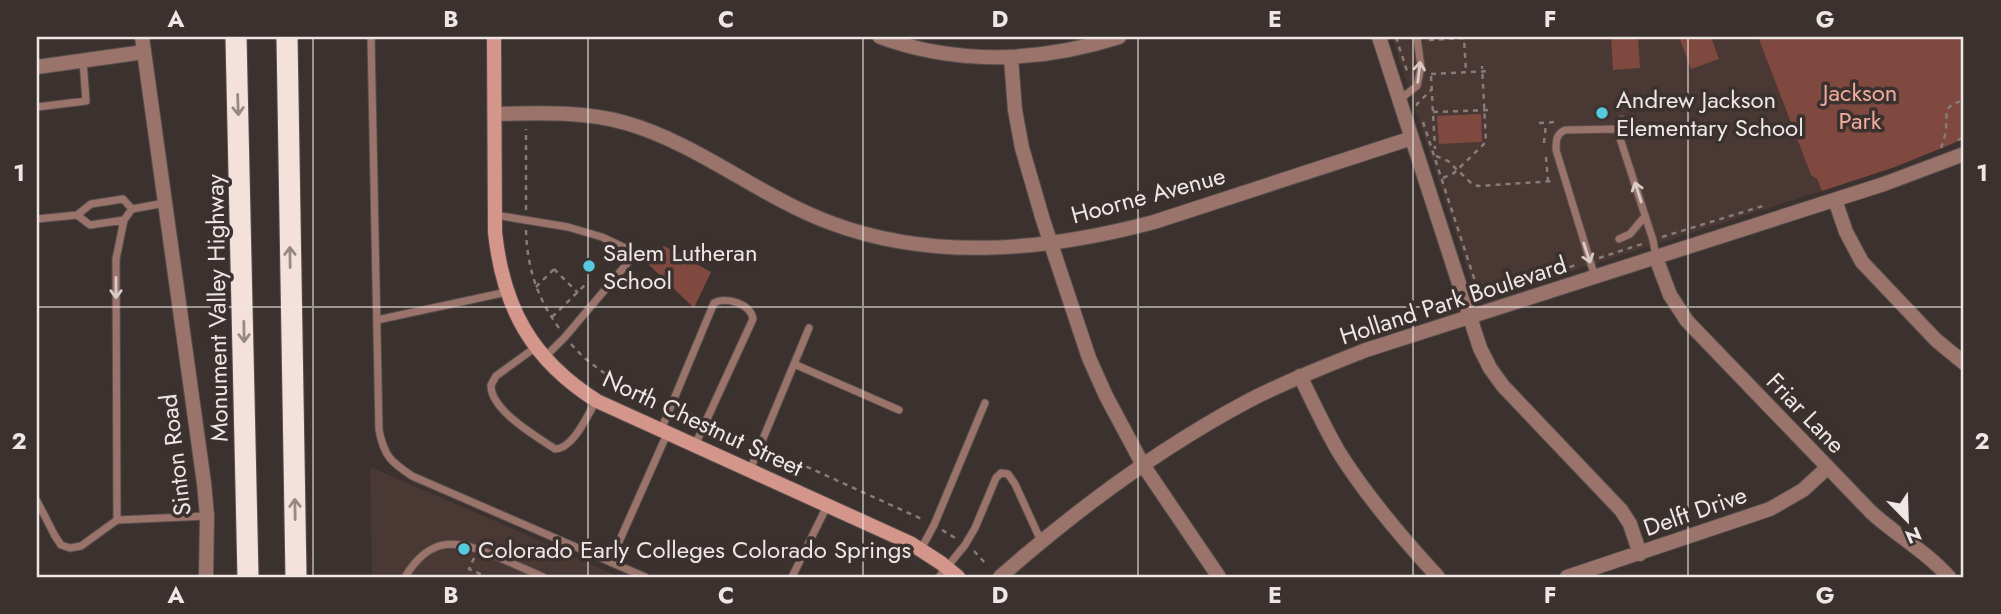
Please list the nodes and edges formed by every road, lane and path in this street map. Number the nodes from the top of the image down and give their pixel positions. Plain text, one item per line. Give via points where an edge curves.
1 (236, 37) edge
2 (287, 37) edge
3 (370, 37) edge
4 (494, 37) edge
5 (880, 37) edge
6 (1119, 37) edge
7 (1379, 37) edge
8 (1396, 37) edge
9 (1417, 37) edge
10 (1429, 37) edge
11 (143, 44) edge
12 (1011, 58) junction
13 (83, 60) junction
14 (1482, 66) dead end
15 (37, 67) edge
16 (1489, 71) dead end
17 (1466, 72) junction
18 (1483, 72) junction
19 (1412, 89) junction
20 (1432, 89) junction
21 (1399, 100) junction
22 (1964, 101) edge
23 (1417, 104) junction
24 (37, 107) edge
25 (1484, 110) junction
26 (1491, 110) dead end
27 (1433, 112) junction
28 (495, 114) junction
29 (1612, 118) dead end
30 (1559, 122) dead end
31 (1539, 124) dead end
32 (1630, 130) dead end
33 (1964, 137) edge
34 (1412, 138) junction
35 (1964, 154) edge
36 (1435, 155) junction
37 (1457, 169) junction
38 (1443, 178) junction
39 (1565, 180) junction
40 (1835, 200) junction
41 (165, 203) junction
42 (1773, 203) dead end
43 (132, 209) junction
44 (77, 215) junction
45 (495, 215) junction
46 (1645, 216) junction
47 (37, 219) edge
48 (124, 220) junction
49 (1619, 239) dead end
50 (1653, 240) junction
51 (1051, 243) junction
52 (1656, 258) junction
53 (1590, 261) junction
54 (1595, 277) junction
55 (587, 283) dead end
56 (536, 288) dead end
57 (507, 292) junction
58 (578, 293) junction
59 (1470, 317) junction
60 (551, 318) dead end
61 (377, 320) junction
62 (809, 328) dead end
63 (540, 352) junction
64 (1964, 363) edge
65 (794, 364) junction
66 (1300, 376) junction
67 (597, 401) junction
68 (985, 403) dead end
69 (899, 411) dead end
70 (664, 431) junction
71 (695, 445) junction
72 (1143, 465) junction
73 (1827, 468) junction
74 (750, 470) junction
75 (37, 501) edge
76 (827, 506) junction
77 (207, 516) junction
78 (117, 520) junction
79 (1041, 541) junction
80 (478, 548) junction
81 (920, 550) junction
82 (1640, 554) junction
83 (610, 562) junction
84 (948, 574) edge
85 (480, 576) edge
86 (206, 577) edge
87 (248, 577) edge
88 (296, 577) edge
89 (405, 577) edge
90 (487, 577) edge
91 (543, 577) edge
92 (645, 577) edge
93 (792, 577) edge
94 (1000, 577) edge
95 (1219, 577) edge
96 (1438, 577) edge
97 (1567, 577) edge
98 (1950, 577) edge

1 -> 87 highway, Monument Valley Highway
88 -> 2 highway
3 - 61 lane
4 - 28 main road, North Chestnut Street
5 - 12 street via 964,56
6 - 12 street via 1079,49
7 - 21 street
8 - 19 path
19 -> 9 lane via 1421,67
10 - 17 path via 1464,38
11 - 13 street
11 - 41 street, Sinton Road
12 - 51 street via 1022,148
13 - 15 street
13 - 24 lane via 86,101
14 - 18 path
16 - 18 path
17 - 18 path
17 - 20 path via 1431,74
18 - 25 path
19 - 21 lane
19 - 23 path
20 - 23 path
20 - 27 path
21 - 34 street
22 - 33 path via 1948,108 1941,148
23 - 36 path
25 - 26 path
25 - 27 path
25 - 37 path via 1486,142
27 - 36 path
28 - 45 main road, North Chestnut Street
28 - 51 street, Hoorne Avenue via 553,113 627,124 676,144 800,211 878,238 962,249
29 - 32 path via 1626,117
30 - 31 path
34 - 51 street, Hoorne Avenue via 1154,222
34 - 59 street
35 - 40 street, Holland Park Boulevard
36 - 37 path
36 - 38 path
37 - 38 path
37 - 39 path via 1478,186
38 - 53 path via 1475,281 1483,290 1493,292
46 -> 39 lane via 1617,129 1561,132 1556,150
39 -> 53 lane
40 - 52 street, Holland Park Boulevard
40 - 64 street via 1862,262
41 - 43 lane
41 - 77 street, Sinton Road
42 - 50 path
43 - 44 lane via 122,199 91,204
43 - 48 lane
44 - 47 lane
44 - 48 lane via 90,225
45 - 57 main road, North Chestnut Street via 498,261
45 - 63 lane via 568,227 636,253 565,337
46 - 49 lane via 1630,234
46 - 50 lane
48 -> 78 lane via 116,260
50 - 52 lane
50 - 53 path
51 - 72 street via 1089,358
52 - 54 street, Holland Park Boulevard
52 - 73 street, Friar Lane via 1686,321
53 - 54 lane
54 - 59 street, Holland Park Boulevard
55 - 58 path
56 - 58 path via 555,268
57 - 61 lane
57 - 63 main road, North Chestnut Street
58 - 60 path
59 - 66 street, Holland Park Boulevard
59 - 82 street via 1496,377 1621,510
61 - 83 lane via 379,430 394,464
62 - 65 lane
63 - 67 main road, North Chestnut Street via 574,386
63 - 67 lane via 496,376 491,385 494,399 514,420 555,449 562,449
65 - 69 lane
65 - 74 lane
66 - 72 street, Holland Park Boulevard
66 - 96 street via 1341,455 1387,520
67 - 70 main road, North Chestnut Street
68 - 81 lane
70 - 71 main road, North Chestnut Street
70 - 71 lane via 714,303 726,300 749,308 752,319
70 - 83 lane
71 - 74 main road, North Chestnut Street
72 - 79 street, Holland Park Boulevard
72 - 95 street
73 - 82 street, Delft Drive via 1803,490 1770,509
73 - 98 street, Friar Lane via 1879,519
74 - 76 main road, North Chestnut Street
75 - 78 lane via 54,536 70,548 81,546
76 - 81 main road, North Chestnut Street
76 - 93 lane
77 - 78 lane
77 - 86 street, Sinton Road
79 - 84 lane via 1015,484 1008,474 1001,473
79 - 94 street, Holland Park Boulevard
80 - 85 path via 469,569
80 - 89 lane via 438,546 419,557
80 - 91 lane
81 - 84 main road, North Chestnut Street
82 - 97 street, Delft Drive
83 - 92 lane
85 - 90 path

